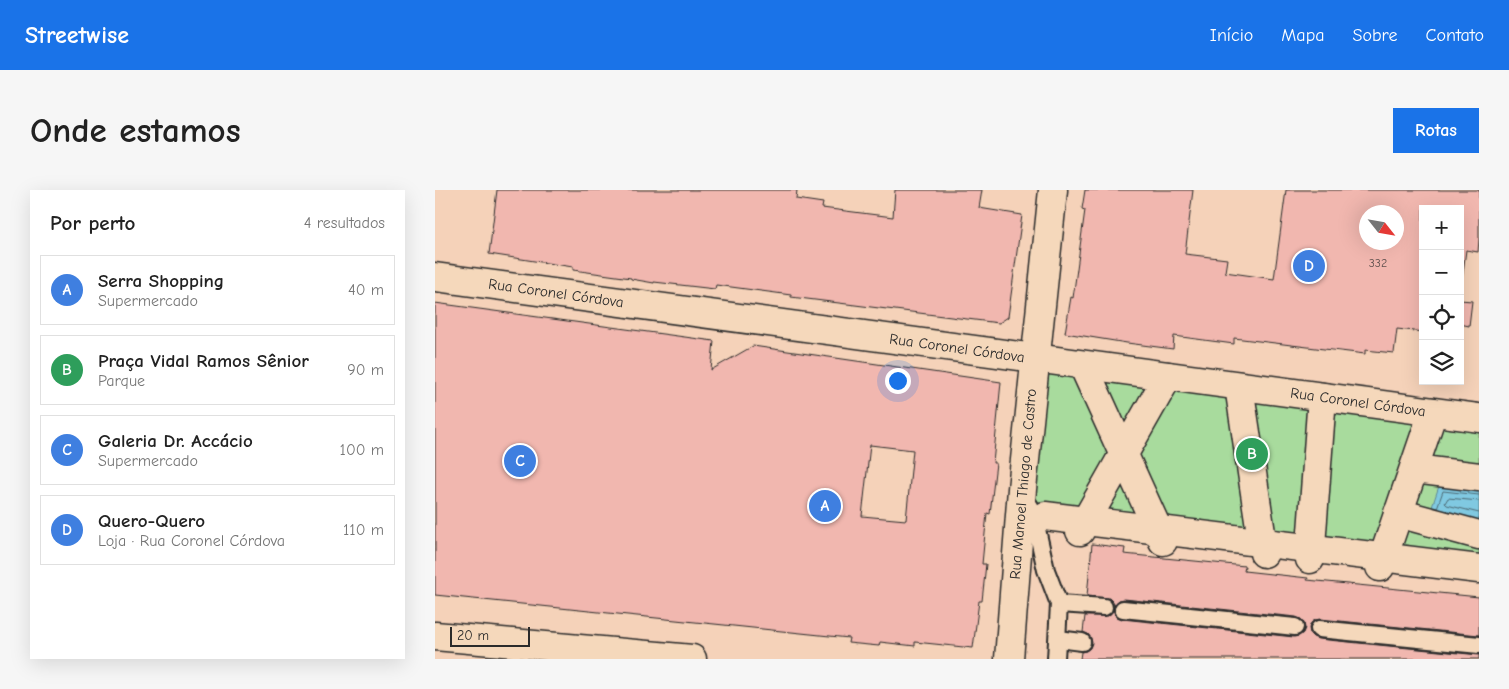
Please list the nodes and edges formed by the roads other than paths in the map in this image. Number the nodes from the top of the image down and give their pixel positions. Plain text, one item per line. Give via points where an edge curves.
1 (1053, 190) edge
2 (435, 277) edge
3 (1034, 358) junction
4 (1083, 364) junction
5 (1168, 376) junction
6 (1239, 386) junction
7 (1322, 397) junction
8 (1433, 412) junction
9 (1479, 418) edge
10 (1125, 454) junction
11 (1414, 468) junction
12 (1479, 476) edge
13 (1021, 489) junction
14 (1398, 513) junction
15 (1045, 516) dead end
16 (1084, 526) junction
17 (1479, 535) edge
18 (1161, 536) junction
19 (1263, 548) junction
20 (1310, 554) junction
21 (1382, 562) junction
22 (1479, 569) edge
23 (1059, 604) junction
24 (1105, 607) dead end
25 (1123, 609) dead end
26 (1295, 627) dead end
27 (1319, 629) dead end
28 (435, 636) edge
29 (1058, 639) junction
30 (1082, 642) dead end
31 (1479, 645) edge
32 (692, 659) edge
33 (1009, 659) edge
34 (1056, 659) edge

1 - 3 street, Rua Manoel Thiago de Castro
2 - 3 street, Rua Coronel Córdova
3 - 4 street, Rua Coronel Córdova
3 - 13 street, Rua Manoel Thiago de Castro
4 - 5 street, Rua Coronel Córdova
4 - 10 street
5 - 6 street, Rua Coronel Córdova
5 - 10 street
6 - 7 street, Rua Coronel Córdova
6 - 19 street
7 - 8 street, Rua Coronel Córdova
7 - 20 street
8 - 9 street, Rua Coronel Córdova
8 - 11 street
10 - 16 street
10 - 18 street
11 - 12 street
11 - 14 street
13 - 23 lane via 1034,516 1046,570
13 - 33 street, Rua Manoel Thiago de Castro
14 - 17 street
14 - 21 street
15 - 16 street
16 - 18 street
18 - 19 street
19 - 20 street
20 - 21 street
21 - 22 street
23 - 24 lane
23 - 29 lane
25 - 26 lane
27 - 31 lane
28 - 32 street
29 - 30 lane
29 - 34 lane

